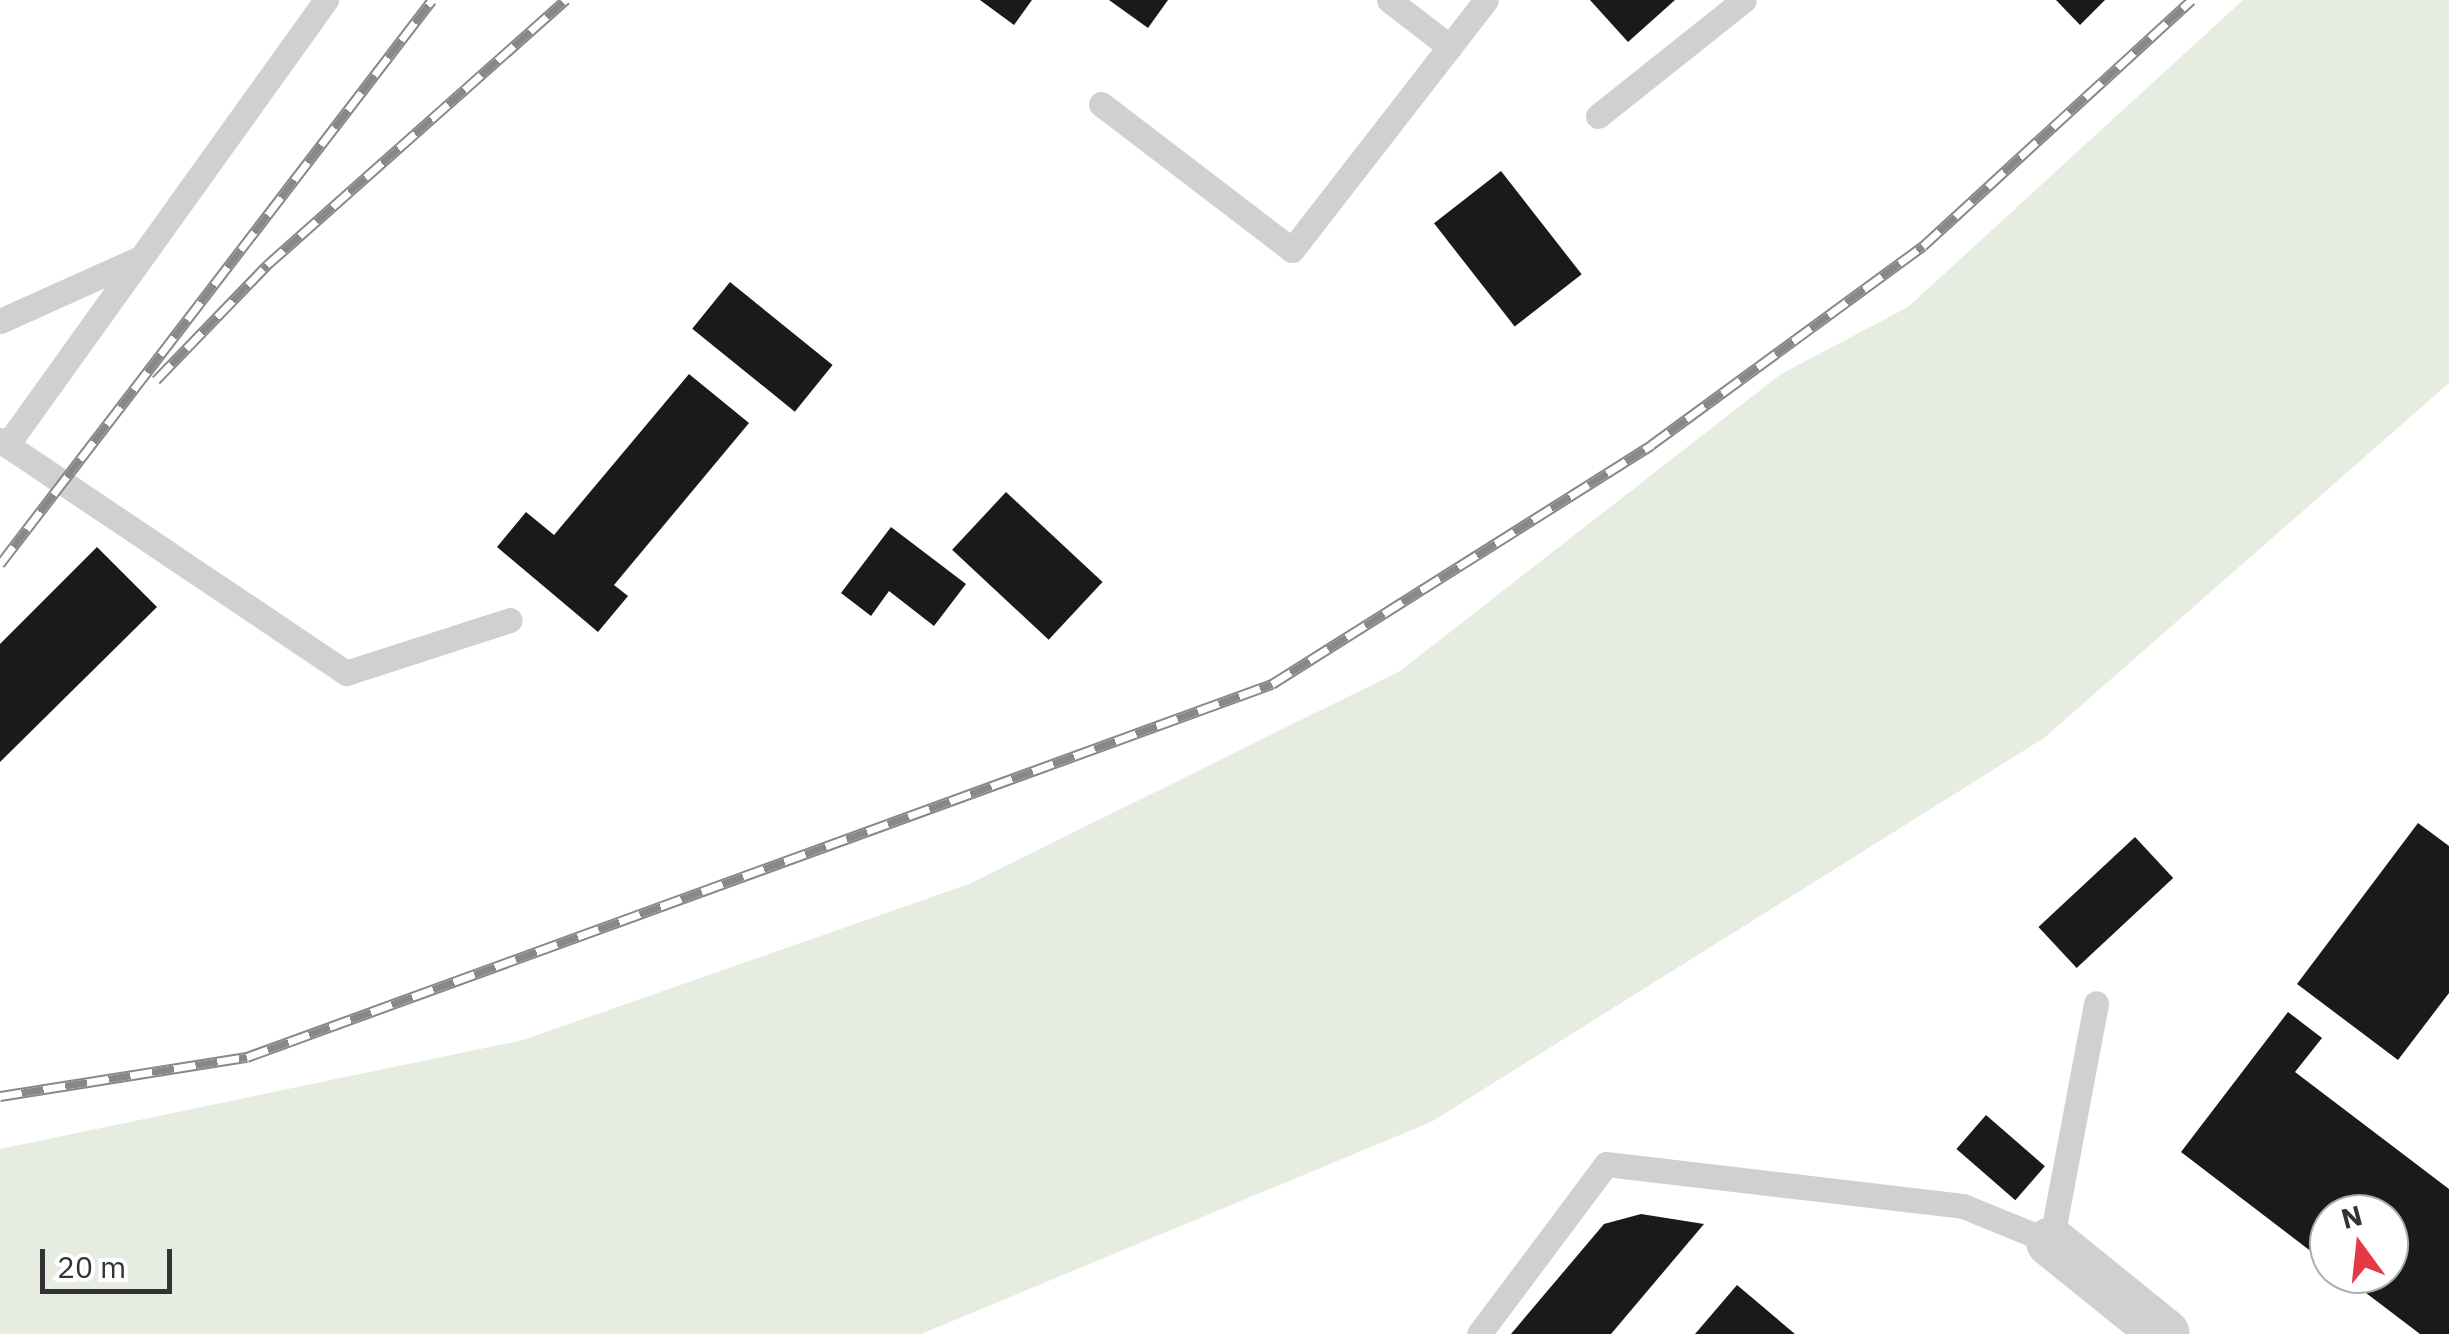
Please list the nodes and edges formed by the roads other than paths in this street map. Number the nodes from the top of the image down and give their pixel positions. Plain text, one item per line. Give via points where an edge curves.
1 (326, 0) edge
2 (1389, 0) edge
3 (1486, 0) edge
4 (1744, 0) edge
5 (1450, 46) junction
6 (1100, 104) dead end
7 (1598, 116) dead end
8 (142, 257) junction
9 (0, 321) edge
10 (3, 443) edge
11 (510, 620) dead end
12 (2096, 1002) dead end
13 (2052, 1242) junction
14 (1479, 1334) edge
15 (2166, 1334) edge

1 - 8 lane
2 - 5 lane
3 - 5 lane
4 - 7 lane
5 - 6 lane via 1292,250
8 - 9 lane
8 - 10 lane
10 - 11 lane via 346,673
12 - 13 lane
13 - 14 lane via 1963,1206 1606,1164
13 - 15 street

